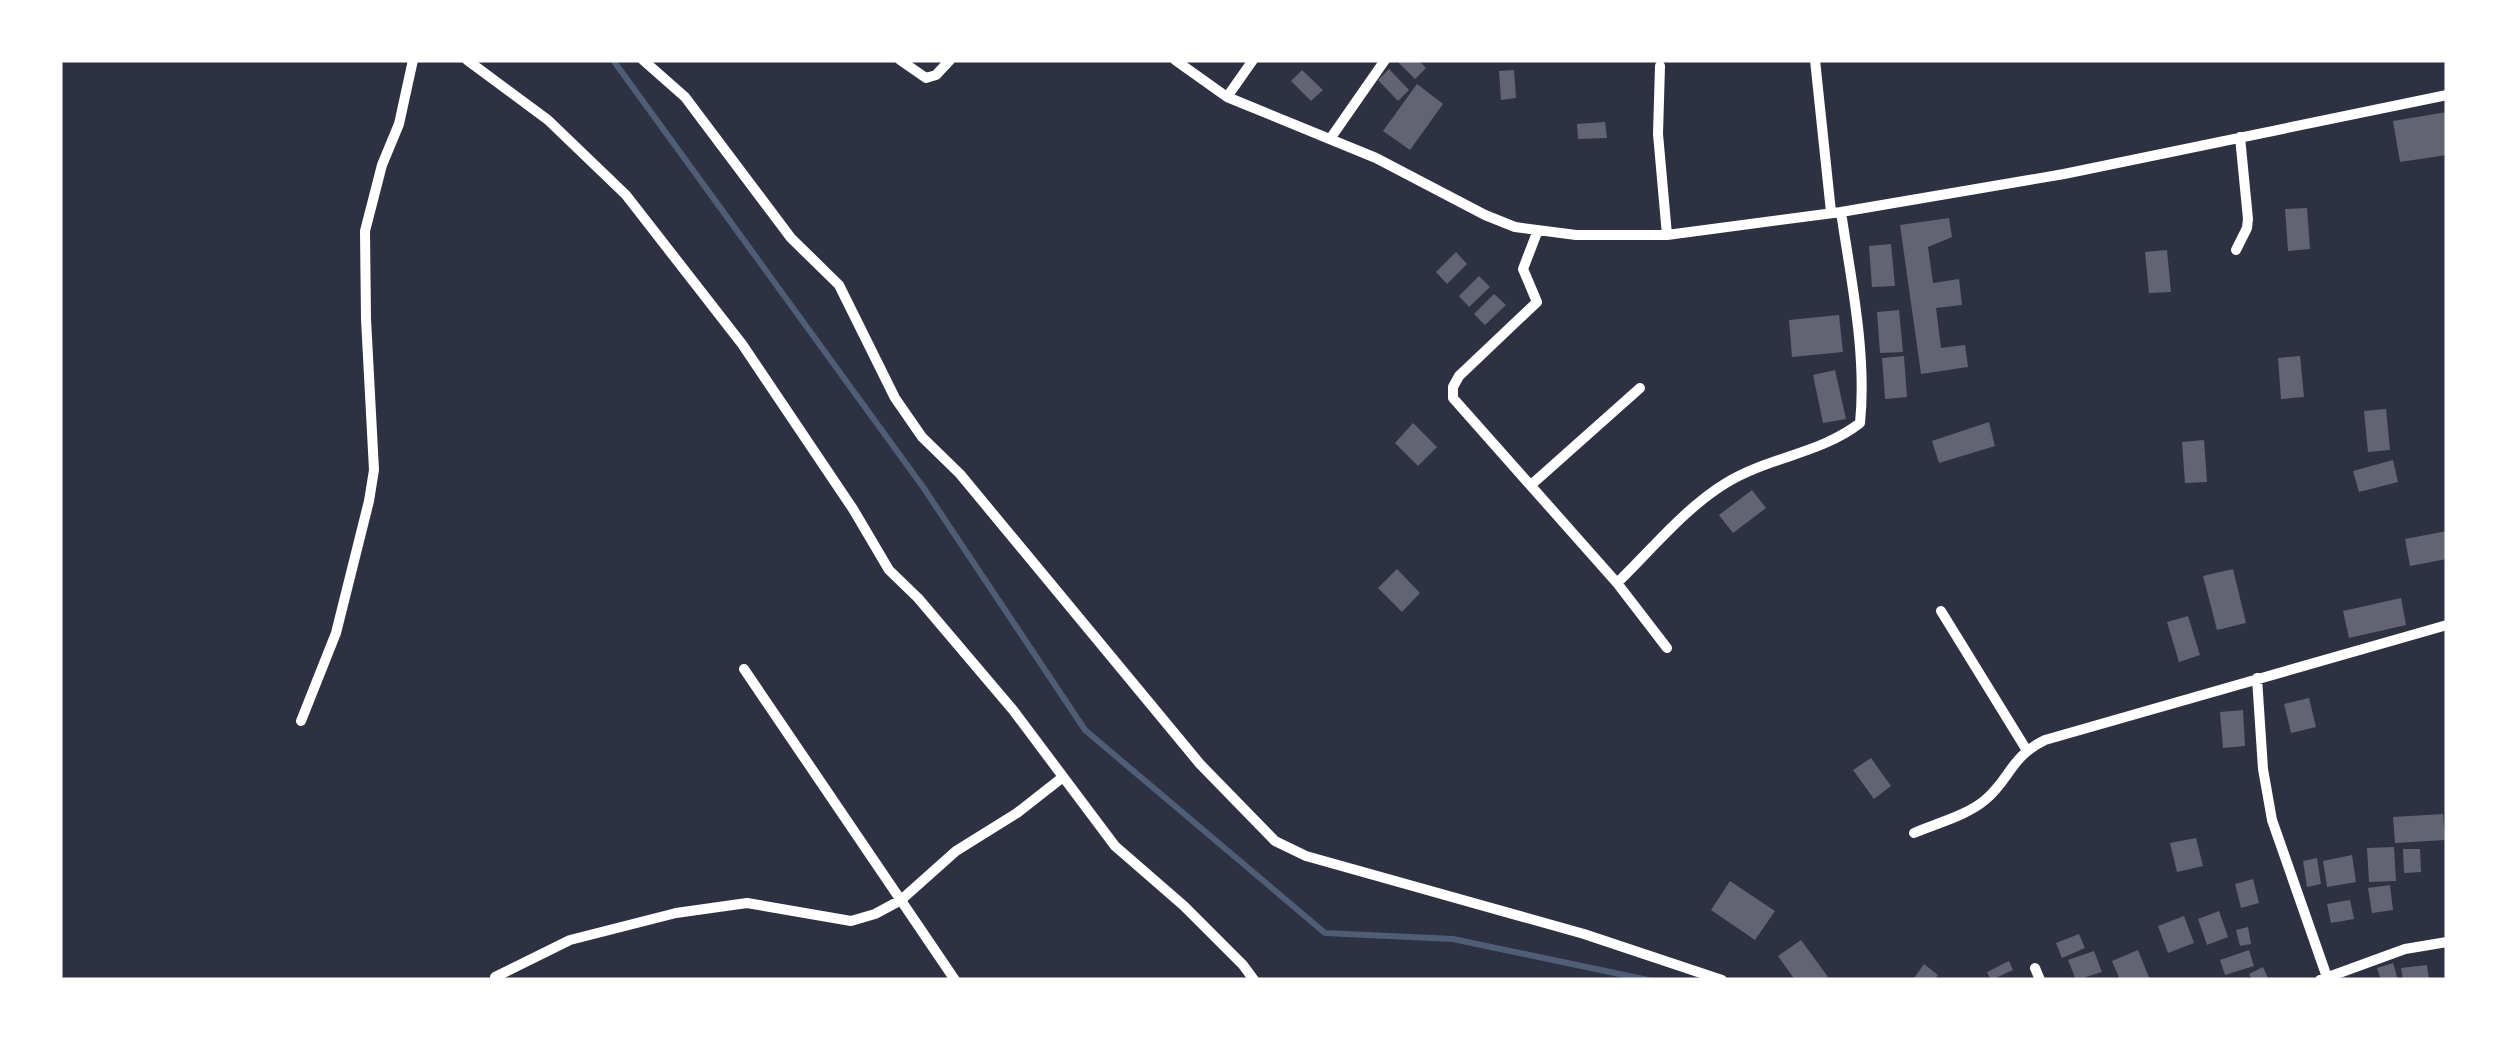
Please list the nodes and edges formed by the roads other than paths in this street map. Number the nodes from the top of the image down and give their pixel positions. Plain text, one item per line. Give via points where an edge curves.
1 (413, 60) edge
2 (467, 60) edge
3 (643, 60) edge
4 (900, 60) edge
5 (950, 60) edge
6 (1175, 60) edge
7 (1253, 60) edge
8 (1385, 60) edge
9 (1815, 60) edge
10 (1660, 66) dead end
11 (2447, 95) edge
12 (1227, 97) junction
13 (2240, 138) junction
14 (1330, 139) junction
15 (1836, 212) junction
16 (1538, 230) junction
17 (1667, 235) junction
18 (2236, 250) dead end
19 (1640, 388) dead end
20 (1531, 485) junction
21 (1618, 583) junction
22 (1941, 611) dead end
23 (2447, 625) edge
24 (1667, 648) dead end
25 (744, 669) dead end
26 (2257, 678) junction
27 (301, 721) dead end
28 (2026, 749) junction
29 (1063, 777) junction
30 (1914, 833) dead end
31 (901, 900) junction
32 (2447, 942) edge
33 (2035, 968) dead end
34 (494, 977) dead end
35 (2325, 979) edge
36 (955, 980) edge
37 (1254, 980) edge
38 (1722, 980) edge
39 (2040, 980) edge

1 - 27 street via 365,231 374,470 369,501 336,633
2 - 29 street via 548,120 626,195 742,344 889,570
3 - 38 street via 685,97 791,238 839,285 907,420 960,474 1200,764 1275,842
4 - 5 street via 926,78
6 - 12 street
7 - 12 street
8 - 14 street
9 - 15 street
10 - 17 street
11 - 13 street
12 - 14 street
13 - 15 street
13 - 18 street via 2248,219
14 - 16 street via 1485,215
15 - 17 street
15 - 21 street via 1853,295 1860,423 1835,441 1728,481
16 - 17 street
16 - 20 street via 1523,268 1536,302 1453,387 1454,398
19 - 20 street
20 - 21 street
21 - 24 street
22 - 28 street
23 - 26 street
25 - 31 street
26 - 28 street
26 - 35 street via 2272,820
28 - 30 street via 1987,799
29 - 31 street
29 - 37 street via 1116,846
31 - 34 street via 851,921 747,903 676,913 570,940
31 - 36 street
32 - 35 street via 2406,949
33 - 39 street

